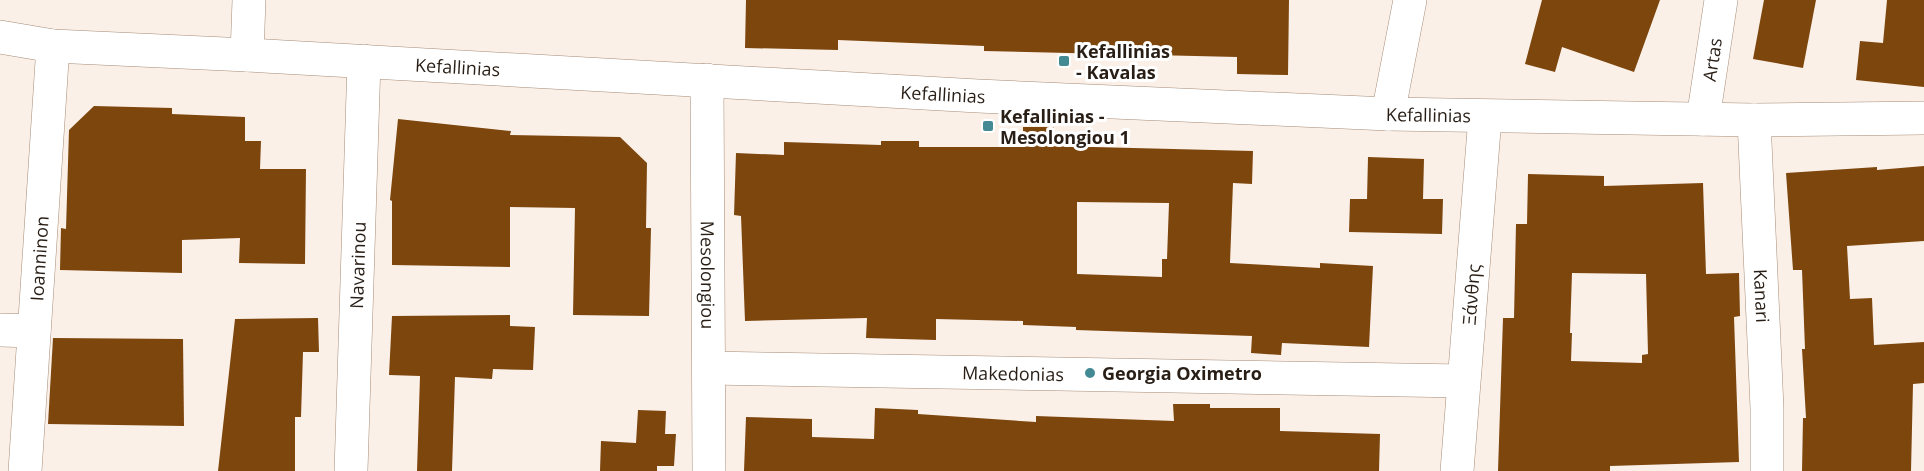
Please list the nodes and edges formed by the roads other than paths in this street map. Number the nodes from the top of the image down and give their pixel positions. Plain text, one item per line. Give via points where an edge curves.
1 (249, 0) edge
2 (1410, 0) edge
3 (1721, 0) edge
4 (0, 37) edge
5 (53, 46) junction
6 (246, 55) junction
7 (364, 61) junction
8 (707, 80) junction
9 (1388, 114) junction
10 (1485, 117) junction
11 (1924, 118) edge
12 (1703, 119) junction
13 (1754, 120) junction
14 (0, 330) edge
15 (34, 331) junction
16 (709, 368) junction
17 (1463, 381) junction
18 (25, 471) edge
19 (351, 471) edge
20 (710, 471) edge
21 (1457, 471) edge
22 (1767, 471) edge

1 - 6 street
2 - 9 street
3 - 12 street, Artas
4 - 5 street, Kefallinias
5 - 6 street, Kefallinias
5 - 15 street, Ioanninon
6 - 7 street, Kefallinias
7 - 8 street, Kefallinias
7 - 19 street, Navarinou
8 - 9 street, Kefallinias
8 - 16 street, Mesolongiou
9 - 10 street, Kefallinias
10 - 12 street, Kefallinias
10 - 17 street, Ξάνθης
11 - 13 street, Kefallinias
12 - 13 street, Kefallinias
13 - 22 street, Kanari
14 - 15 street
15 - 18 street, Ioanninon
16 - 17 street, Makedonias
16 - 20 street, Mesolongiou
17 - 21 street, Ξάνθης

